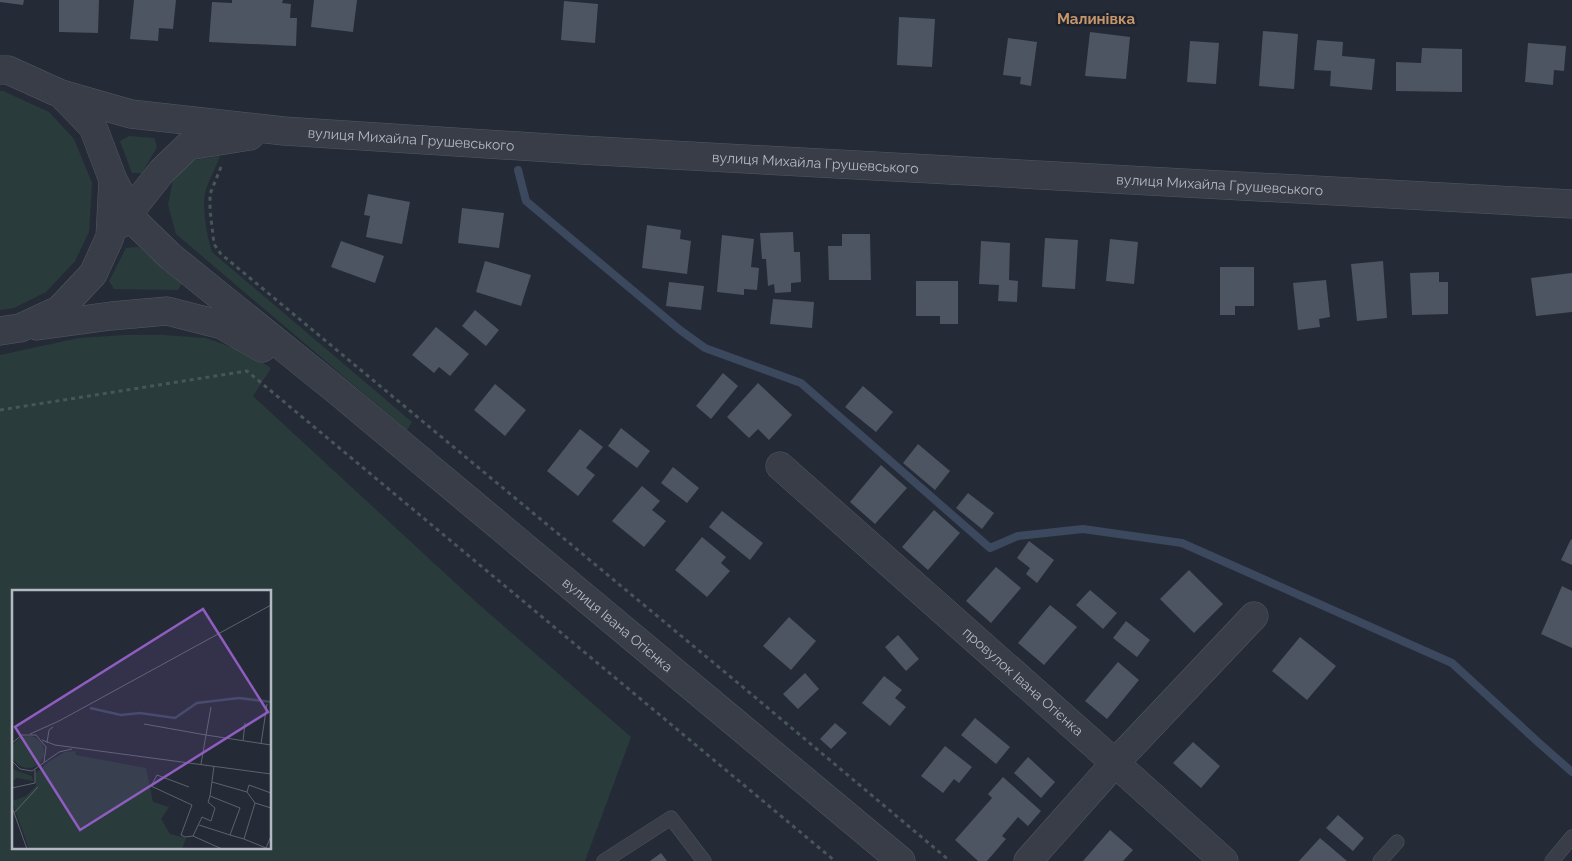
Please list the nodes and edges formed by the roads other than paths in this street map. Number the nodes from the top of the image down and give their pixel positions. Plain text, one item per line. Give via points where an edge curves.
1 (0, 70) edge
2 (61, 94) junction
3 (284, 131) junction
4 (113, 180) junction
5 (1572, 204) edge
6 (130, 212) junction
7 (110, 237) junction
8 (10, 330) edge
9 (335, 389) junction
10 (780, 466) dead end
11 (1254, 616) dead end
12 (1115, 763) junction
13 (1572, 837) edge
14 (1397, 842) dead end
15 (604, 861) edge
16 (704, 861) edge
17 (901, 861) edge
18 (1028, 861) edge
19 (1224, 861) edge
20 (1380, 861) edge
21 (1552, 861) edge

1 - 2 street via 8,70
2 - 3 street, вулиця Михайла Грушевського via 131,114
2 - 4 street via 93,127
3 - 5 street, вулиця Михайла Грушевського via 591,151
3 - 6 street via 188,146
4 - 6 street
4 - 7 street
6 - 7 street
6 - 9 street via 136,223 170,256
7 - 8 street via 93,274 59,310
8 - 9 street via 167,311 222,325
9 - 17 street, вулиця Івана Огієнка
10 - 12 street, провулок Івана Огієнка
11 - 12 street
12 - 18 street
12 - 19 street, провулок Івана Огієнка
13 - 21 lane
14 - 20 lane
15 - 16 lane via 671,818

